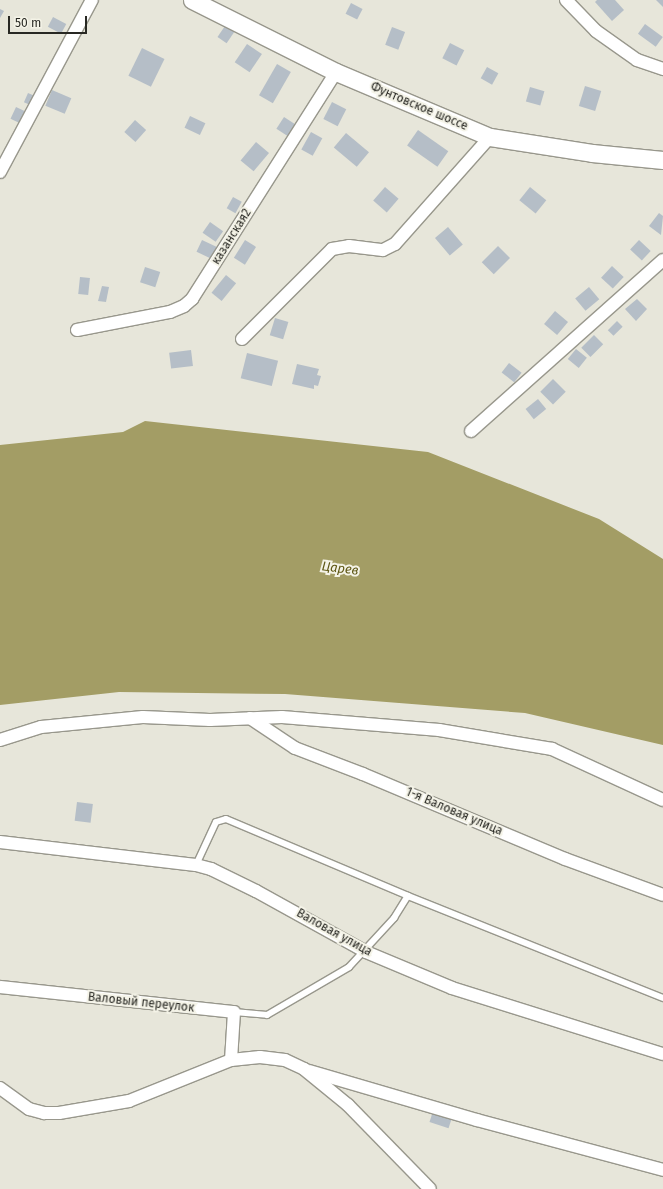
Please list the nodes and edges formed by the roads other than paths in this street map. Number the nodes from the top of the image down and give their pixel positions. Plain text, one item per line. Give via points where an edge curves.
1 (92, 0) edge
2 (192, 0) edge
3 (566, 0) edge
4 (663, 70) edge
5 (336, 72) junction
6 (490, 137) junction
7 (663, 160) edge
8 (0, 172) edge
9 (663, 260) edge
10 (77, 330) dead end
11 (242, 339) dead end
12 (471, 431) dead end
13 (250, 718) junction
14 (0, 740) edge
15 (663, 800) edge
16 (0, 842) edge
17 (196, 865) junction
18 (663, 895) edge
19 (408, 896) junction
20 (366, 952) junction
21 (0, 988) edge
22 (663, 998) edge
23 (234, 1012) junction
24 (663, 1054) edge
25 (231, 1060) junction
26 (304, 1069) junction
27 (0, 1088) edge
28 (663, 1170) edge
29 (430, 1189) edge

1 - 8 street
2 - 5 street, Фунтовское шоссе
3 - 4 street via 596,31 637,60
5 - 6 street, Фунтовское шоссе
5 - 10 street, казанская2 via 192,299 170,312
6 - 7 street, Фунтовское шоссе via 592,153
6 - 11 street via 395,244 384,250 349,246 332,249
9 - 12 street
13 - 14 street via 210,720 143,717 41,727
13 - 15 street via 282,716 439,730 552,749
13 - 18 street, 1-я Валовая улица via 295,748 565,859
16 - 17 street, Валовая улица
17 - 19 lane via 216,822 222,818
17 - 20 street, Валовая улица via 211,869 256,891
19 - 20 lane
19 - 22 lane
20 - 23 lane via 350,967 267,1015
20 - 24 street, Валовая улица via 452,988
21 - 23 street, Валовый переулок
23 - 25 street
25 - 26 street via 273,1057
25 - 27 street via 129,1101 74,1111 44,1113 29,1109
26 - 28 street via 477,1120
26 - 29 street via 348,1105

